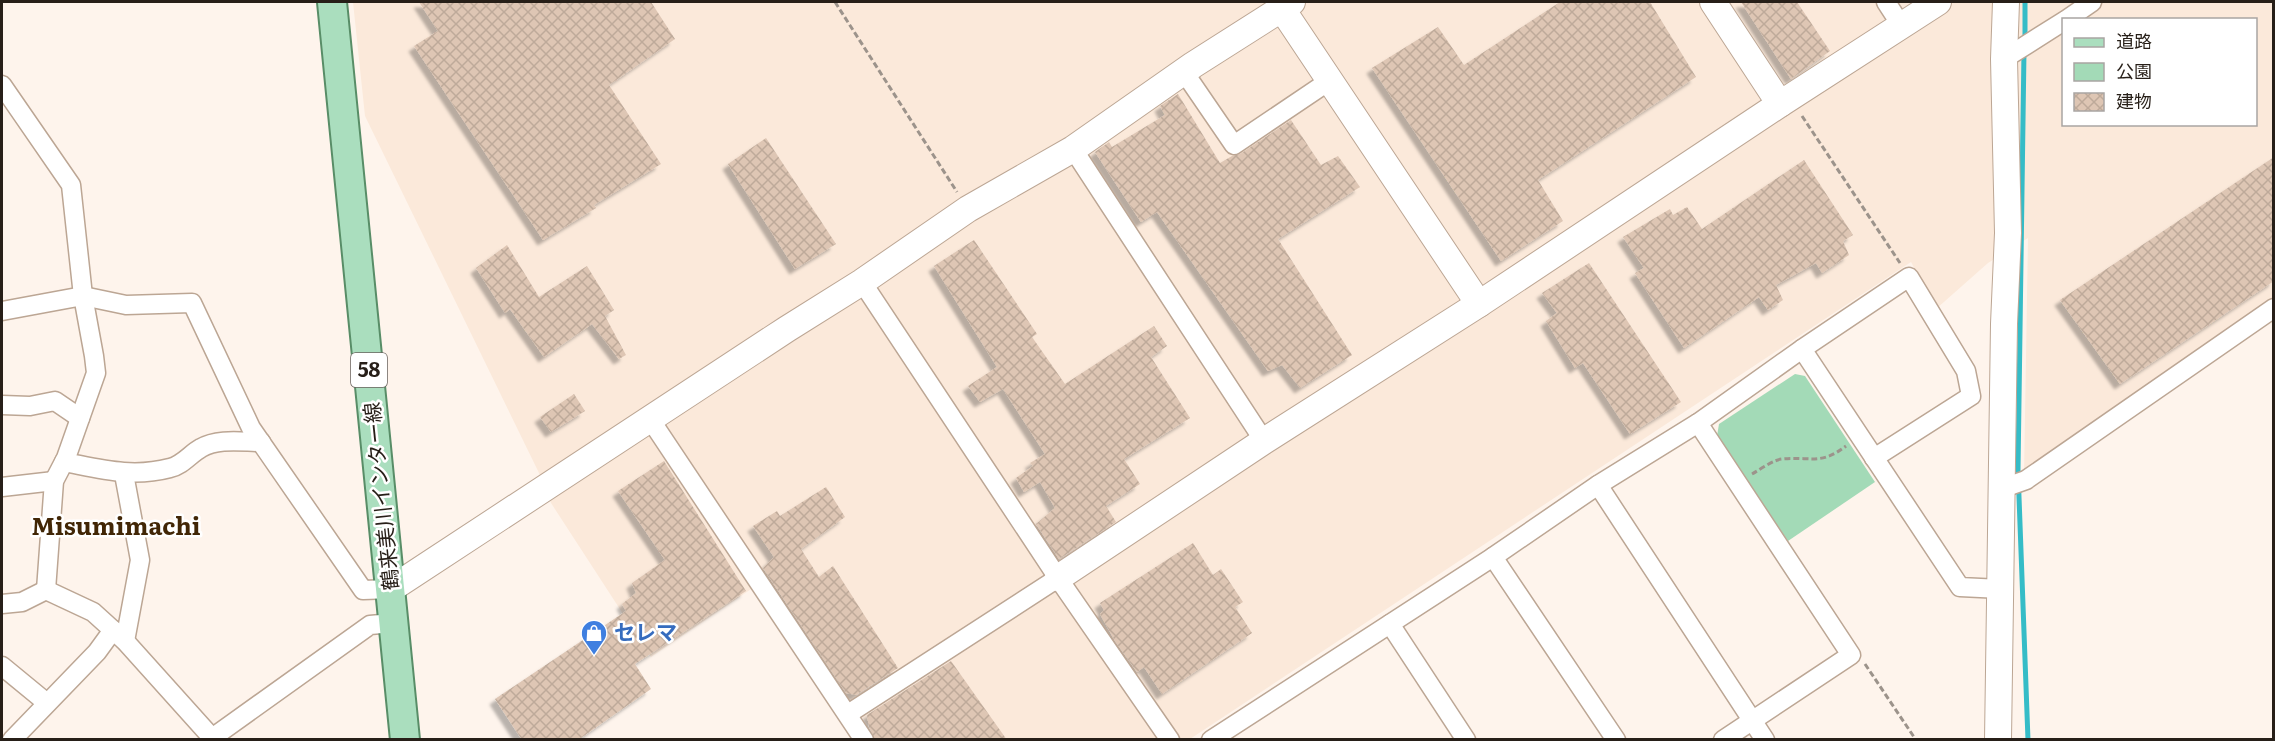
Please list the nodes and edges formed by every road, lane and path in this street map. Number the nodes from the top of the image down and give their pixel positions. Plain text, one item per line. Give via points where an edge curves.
1 (332, 2) edge
2 (835, 2) edge
3 (1713, 2) edge
4 (1886, 2) edge
5 (1938, 2) edge
6 (2006, 2) edge
7 (2092, 2) edge
8 (1287, 5) edge
9 (2068, 18) edge
10 (2062, 22) edge
11 (1901, 24) junction
12 (2011, 55) junction
13 (1184, 72) junction
14 (1329, 81) junction
15 (2, 85) edge
16 (1785, 100) junction
17 (1073, 149) junction
18 (968, 209) junction
19 (1909, 277) junction
20 (862, 282) junction
21 (82, 296) junction
22 (1479, 304) junction
23 (2274, 308) edge
24 (2, 311) edge
25 (1802, 349) junction
26 (2, 405) edge
27 (80, 418) junction
28 (650, 419) junction
29 (1698, 423) junction
30 (1860, 436) junction
31 (261, 441) junction
32 (1264, 441) junction
33 (1874, 458) junction
34 (64, 462) junction
35 (124, 474) junction
36 (54, 481) junction
37 (1738, 482) junction
38 (1598, 485) junction
39 (2012, 486) junction
40 (2, 487) edge
41 (1493, 557) junction
42 (1058, 578) junction
43 (392, 589) junction
44 (46, 590) junction
45 (2001, 590) junction
46 (2, 604) edge
47 (392, 623) junction
48 (1390, 624) junction
49 (119, 636) junction
50 (1851, 655) junction
51 (2, 666) edge
52 (47, 703) junction
53 (848, 714) junction
54 (1752, 720) junction
55 (1223, 736) edge
56 (1458, 737) edge
57 (213, 739) edge
58 (12, 740) edge
59 (405, 740) edge
60 (864, 740) edge
61 (1170, 740) edge
62 (1616, 740) edge
63 (1723, 740) edge
64 (1765, 740) edge
65 (1916, 740) edge
66 (1998, 740) edge

1 - 43 main road, 鶴来美川インター線 / 58
2 - 18 path
3 - 16 street
4 - 11 street
5 - 11 street
6 - 12 street
7 - 9 street
8 - 13 street
8 - 14 street
10 - 12 street
11 - 16 street
12 - 39 street via 2004,324
13 - 14 street via 1234,145
13 - 17 street
14 - 22 street
15 - 21 street via 71,186
16 - 19 path
16 - 22 street
17 - 18 street
17 - 32 street
18 - 20 street
19 - 25 street
19 - 33 street via 1965,371 1971,396
20 - 28 street
20 - 42 street
21 - 24 street
21 - 27 street via 96,374
21 - 31 street via 126,305 192,303 251,428
22 - 32 street
23 - 39 street
25 - 29 street
25 - 30 street
26 - 27 street via 30,406 55,400
27 - 34 street
28 - 43 street
28 - 53 street
29 - 37 street
29 - 38 street
30 - 33 street
30 - 37 path via 1828,457 1780,459
31 - 35 street via 218,442 202,447 179,465
31 - 43 street via 363,590
32 - 42 street
33 - 45 street via 1960,587
34 - 35 street
34 - 36 street
35 - 49 street via 141,560
36 - 40 street
36 - 44 street
37 - 50 street
38 - 41 street
38 - 54 street
39 - 45 street
41 - 48 street
41 - 62 street
42 - 53 street
42 - 61 street
43 - 47 main road, 鶴来美川インター線 / 58
44 - 46 street via 22,602
44 - 49 street via 93,612
45 - 66 street
47 - 57 street via 370,625
47 - 59 main road, 鶴来美川インター線 / 58
48 - 55 street
48 - 56 street
49 - 52 street via 97,652
49 - 57 street
50 - 54 street
50 - 65 path via 1859,654
51 - 52 street
52 - 58 street
53 - 60 street
54 - 63 street
54 - 64 street

